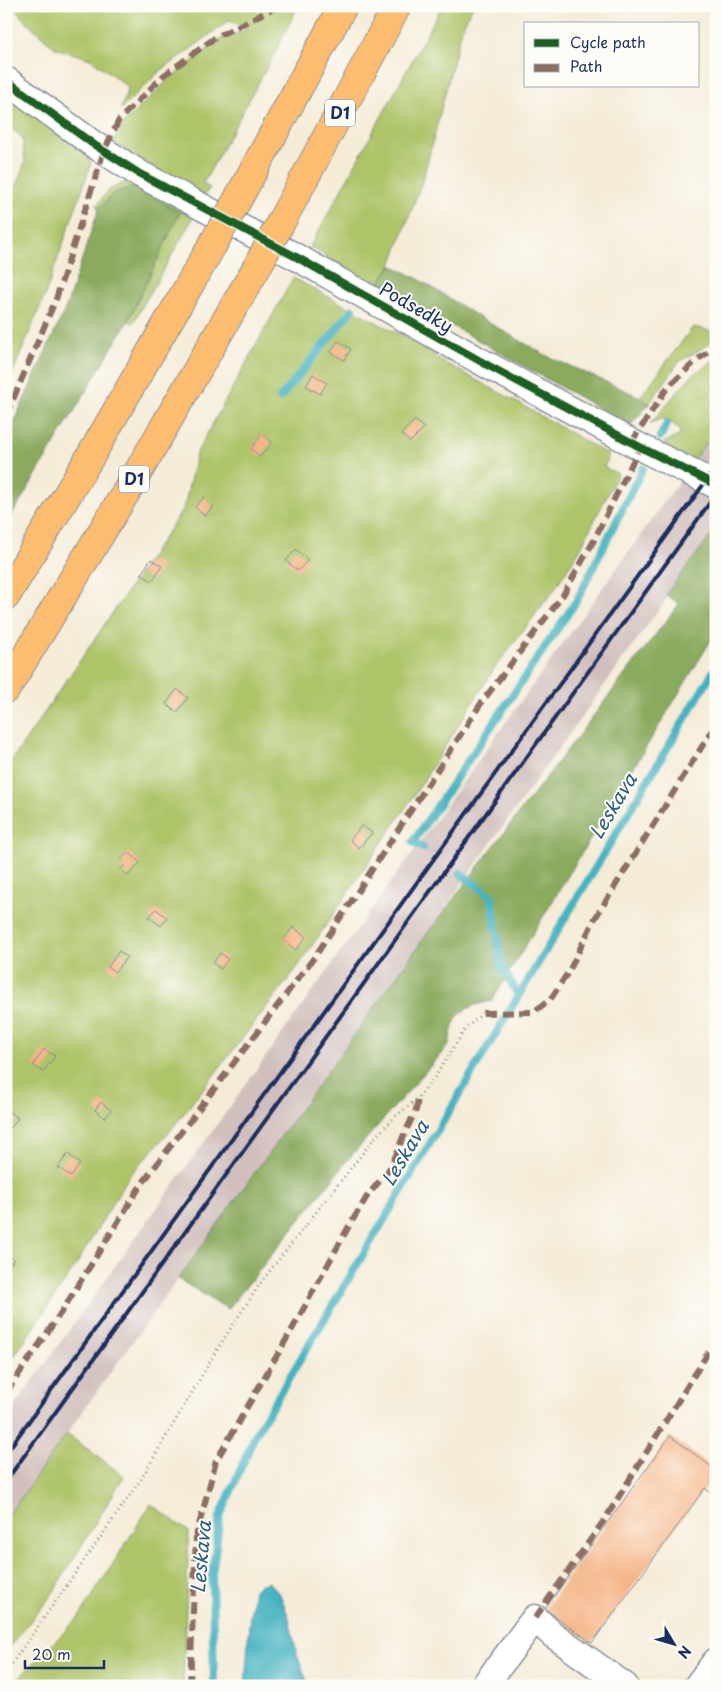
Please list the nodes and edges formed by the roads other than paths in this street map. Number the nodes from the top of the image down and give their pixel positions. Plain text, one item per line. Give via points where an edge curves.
1 (342, 6) edge
2 (397, 6) edge
3 (6, 80) edge
4 (716, 484) edge
5 (6, 596) edge
6 (6, 689) edge
7 (716, 1661) edge
8 (612, 1682) edge
9 (484, 1686) edge
10 (697, 1686) edge

1 - 5 highway, bridge via 214,244
2 - 6 highway, D1, bridge via 257,266 126,492
3 - 4 street, Podsedky via 140,174 298,258 489,366
7 - 10 street
8 - 9 street via 535,1618

